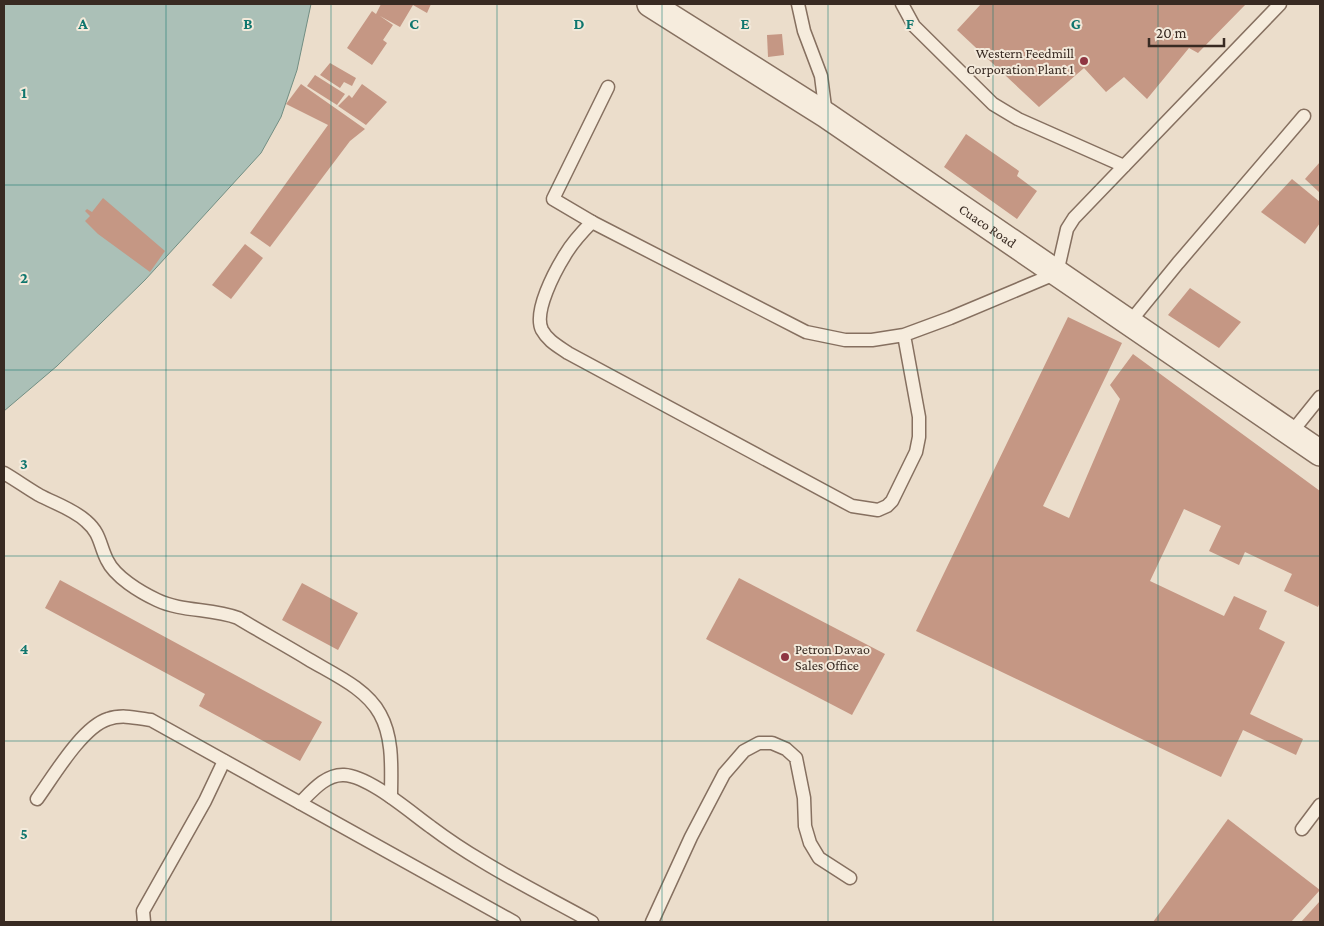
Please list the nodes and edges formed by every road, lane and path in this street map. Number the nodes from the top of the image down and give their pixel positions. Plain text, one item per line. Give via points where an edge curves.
1 (650, 4) edge
2 (798, 4) edge
3 (902, 4) edge
4 (1280, 4) edge
5 (608, 87) dead end
6 (826, 115) junction
7 (1304, 116) dead end
8 (1124, 166) junction
9 (592, 222) junction
10 (1057, 273) junction
11 (1129, 323) junction
12 (904, 335) junction
13 (1320, 397) edge
14 (1291, 433) junction
15 (1320, 453) edge
16 (4, 473) edge
17 (224, 760) junction
18 (390, 798) junction
19 (37, 799) dead end
20 (300, 803) junction
21 (1320, 805) edge
22 (1302, 829) dead end
23 (850, 878) dead end
24 (144, 922) edge
25 (514, 922) edge
26 (592, 922) edge
27 (652, 922) edge

1 - 6 street, Cuaco Road
2 - 6 lane via 804,31 821,76
3 - 8 lane via 914,26 993,104 1018,119
4 - 8 lane
5 - 9 lane via 553,199
6 - 10 street, Cuaco Road
7 - 11 lane
8 - 10 lane via 1067,229
9 - 12 lane via 806,332 845,340
9 - 12 lane via 565,254 542,302 539,317 541,329 548,340 852,506 878,510 887,506 916,452 920,437 918,417
10 - 11 street, Cuaco Road
10 - 12 lane
11 - 14 street, Cuaco Road
13 - 14 lane
14 - 15 street, Cuaco Road
16 - 18 lane via 85,520 99,537 106,558 116,573 156,600 238,618 370,699 381,715 389,739 392,768
17 - 19 lane via 151,720 125,716 109,718 82,737
17 - 20 lane
17 - 24 lane via 205,801 143,911
18 - 20 lane via 359,778 337,775
18 - 26 lane via 481,861
20 - 25 lane
21 - 22 lane
23 - 27 lane via 819,858 810,843 796,758 772,743 759,743 744,751 724,774

